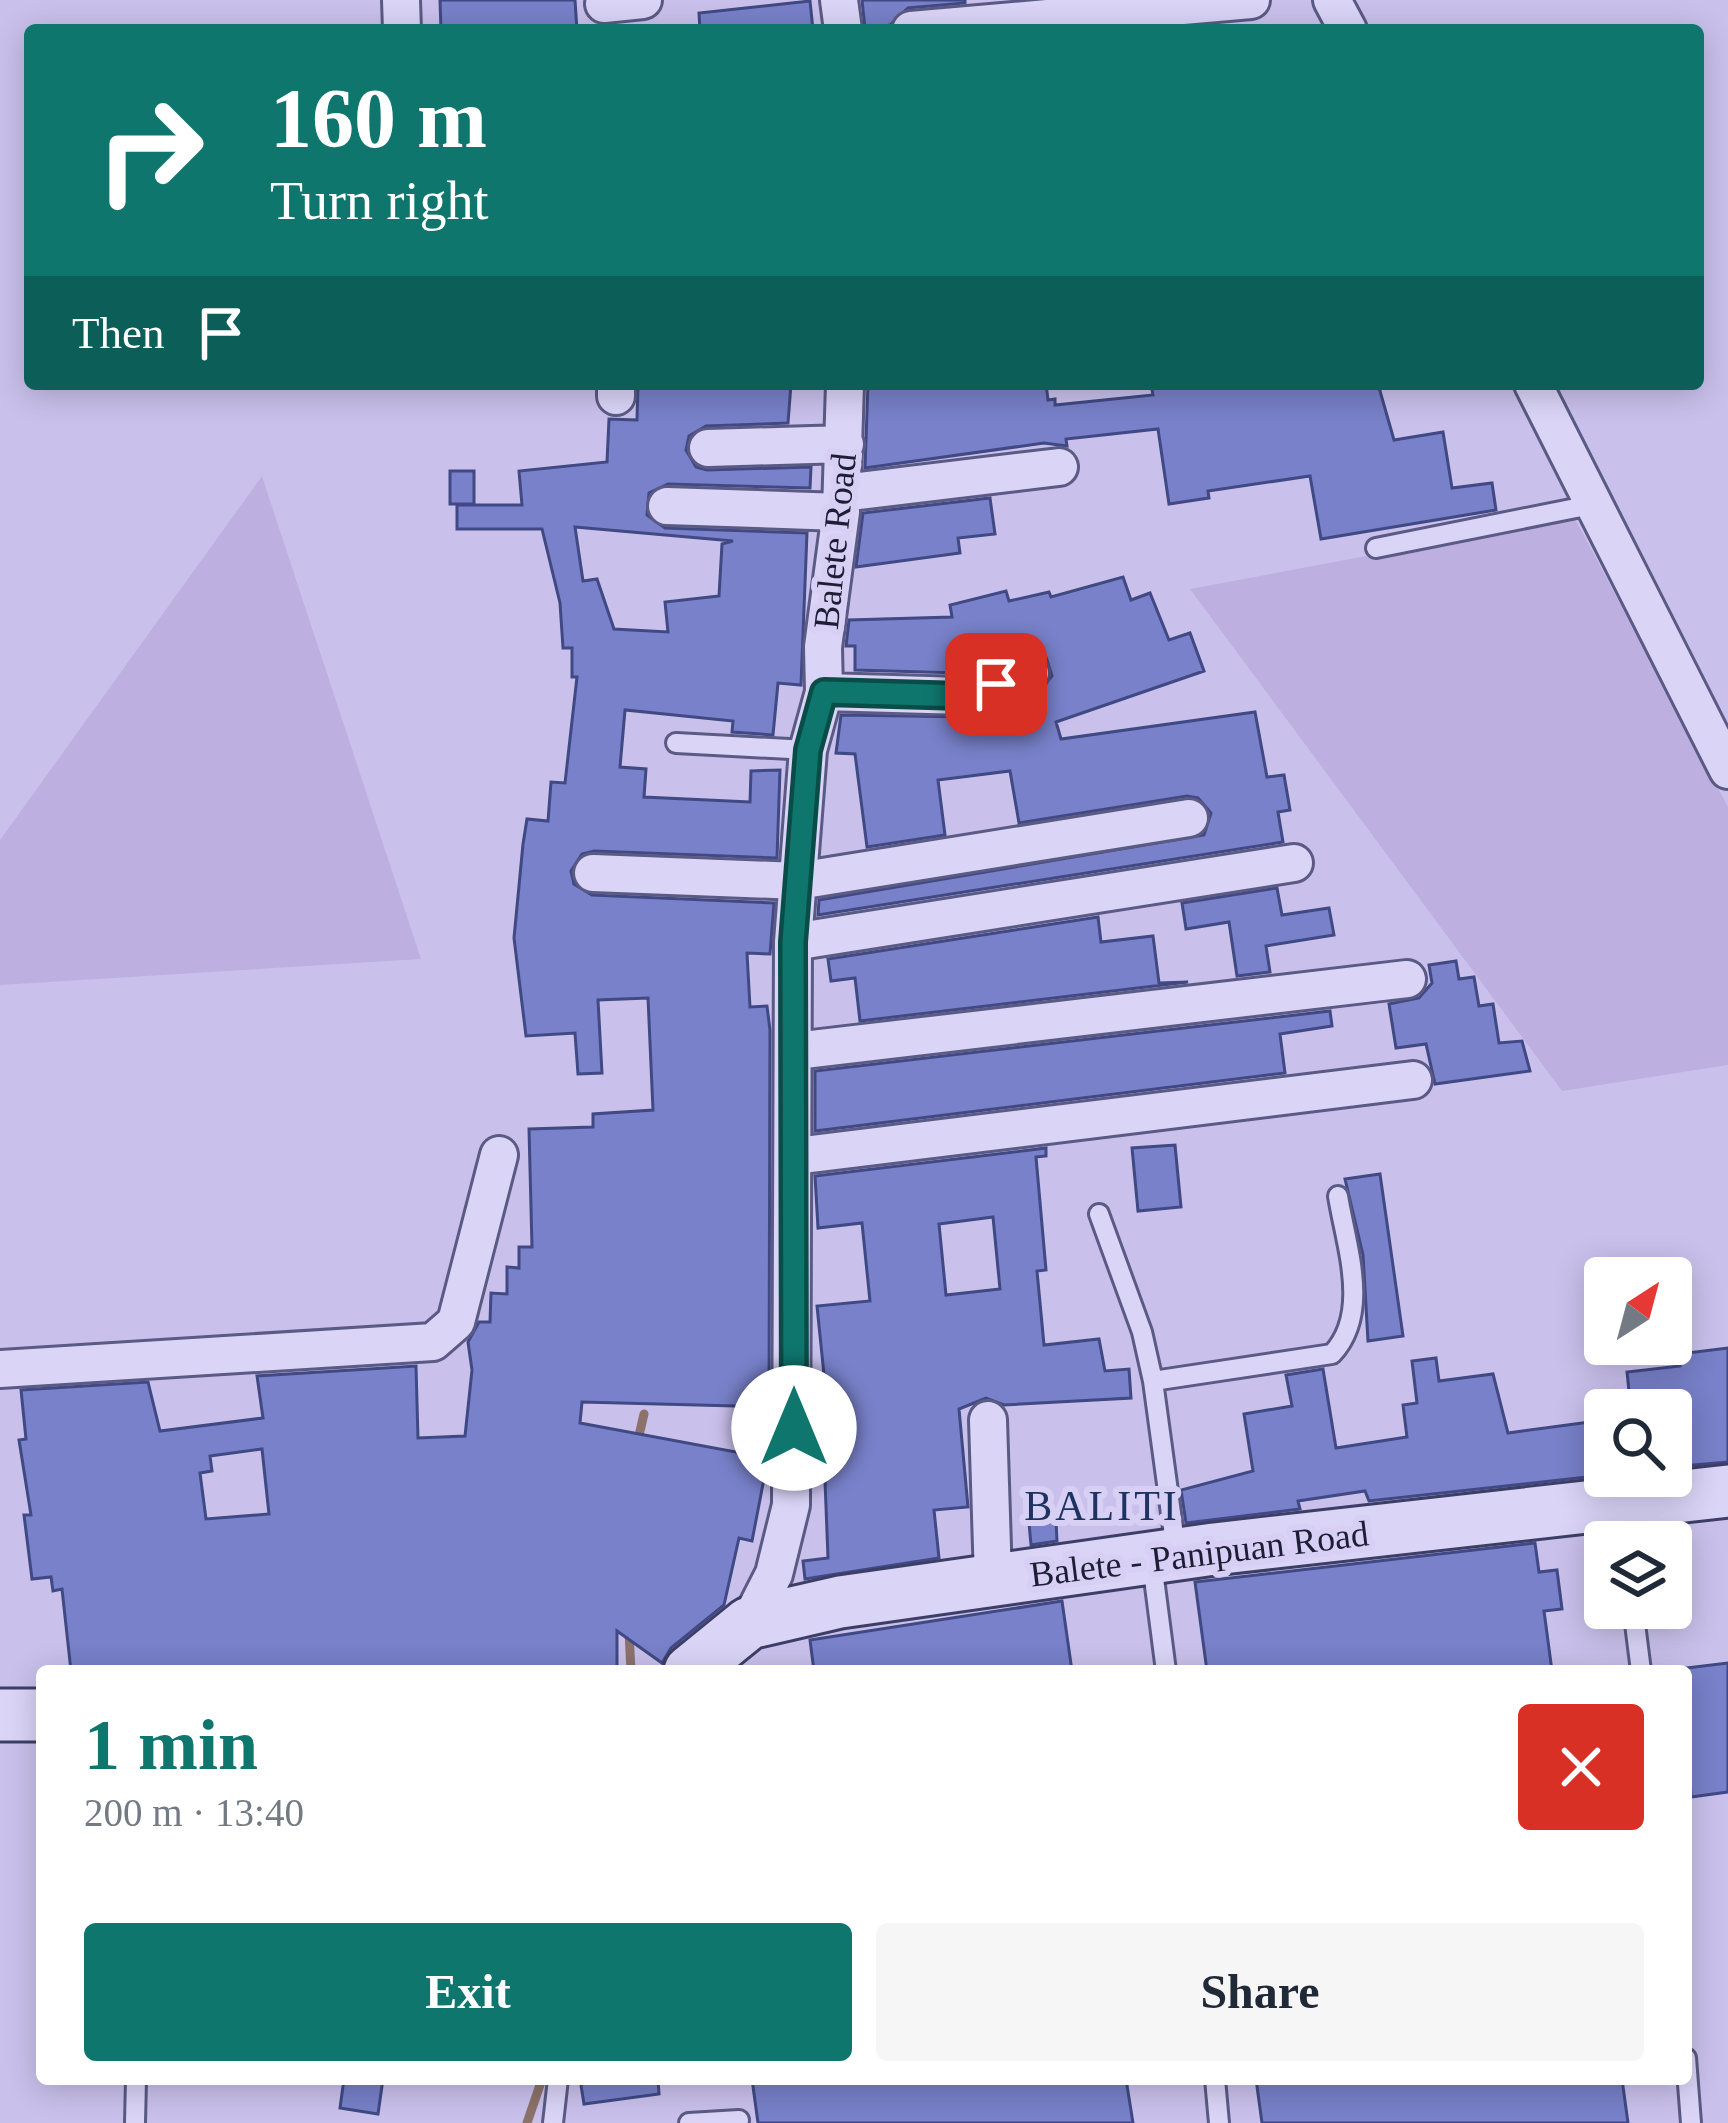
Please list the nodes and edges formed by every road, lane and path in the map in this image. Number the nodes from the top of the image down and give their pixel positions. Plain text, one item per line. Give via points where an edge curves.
1 (643, 0) edge
2 (1251, 0) edge
3 (604, 11) edge
4 (978, 24) edge
5 (844, 390) edge
6 (1536, 390) edge
7 (845, 444) junction
8 (708, 448) dead end
9 (1059, 467) dead end
10 (841, 503) junction
11 (1596, 504) junction
12 (667, 506) dead end
13 (1376, 548) dead end
14 (1030, 673) dead end
15 (824, 692) junction
16 (676, 742) dead end
17 (808, 750) junction
18 (1728, 770) edge
19 (1189, 818) dead end
20 (1294, 863) dead end
21 (593, 873) dead end
22 (799, 881) junction
23 (793, 942) junction
24 (1407, 979) dead end
25 (795, 1051) junction
26 (1413, 1080) dead end
27 (499, 1155) dead end
28 (795, 1156) junction
29 (1338, 1196) dead end
30 (1099, 1214) dead end
31 (0, 1369) edge
32 (1153, 1381) junction
33 (988, 1420) dead end
34 (1728, 1492) edge
35 (1635, 1521) edge
36 (1584, 1528) edge
37 (1164, 1556) junction
38 (993, 1579) junction
39 (749, 1623) junction
40 (1636, 1629) edge
41 (697, 1665) edge
42 (1166, 1665) edge
43 (1640, 1665) edge
44 (0, 1714) edge
45 (36, 1715) edge
46 (136, 2085) edge
47 (557, 2085) edge
48 (1216, 2085) edge
49 (1688, 2085) edge
50 (739, 2120) edge
51 (134, 2123) edge
52 (553, 2123) edge
53 (689, 2123) edge
54 (1219, 2123) edge
55 (1690, 2123) edge

1 - 3 street
2 - 4 street
5 - 7 street, Balete Road
6 - 11 street
7 - 8 street
7 - 10 street, Balete Road
9 - 10 street
10 - 12 street
10 - 15 street, Balete Road
11 - 13 lane
11 - 18 street
14 - 15 street via 963,696
15 - 17 street, Balete Road
16 - 17 lane
17 - 22 street, Balete Road
19 - 22 street
20 - 23 street
21 - 22 street
22 - 23 street, Balete Road
23 - 25 street, Balete Road
24 - 25 street
25 - 28 street, Balete Road
26 - 28 street
27 - 31 street via 456,1322 433,1342
28 - 39 street, Balete Road via 791,1505 774,1574
29 - 32 lane via 1355,1305 1331,1354
30 - 32 lane
32 - 37 lane
33 - 38 street
34 - 35 main road, Balete - Panipuan Road
36 - 37 main road, Balete - Panipuan Road
37 - 38 main road, Balete - Panipuan Road
37 - 42 lane
38 - 39 main road, Balete - Panipuan Road
39 - 41 main road, Balete - Panipuan Road
40 - 43 lane
44 - 45 main road
46 - 51 lane
47 - 52 lane
48 - 54 lane
49 - 55 lane
50 - 53 lane

